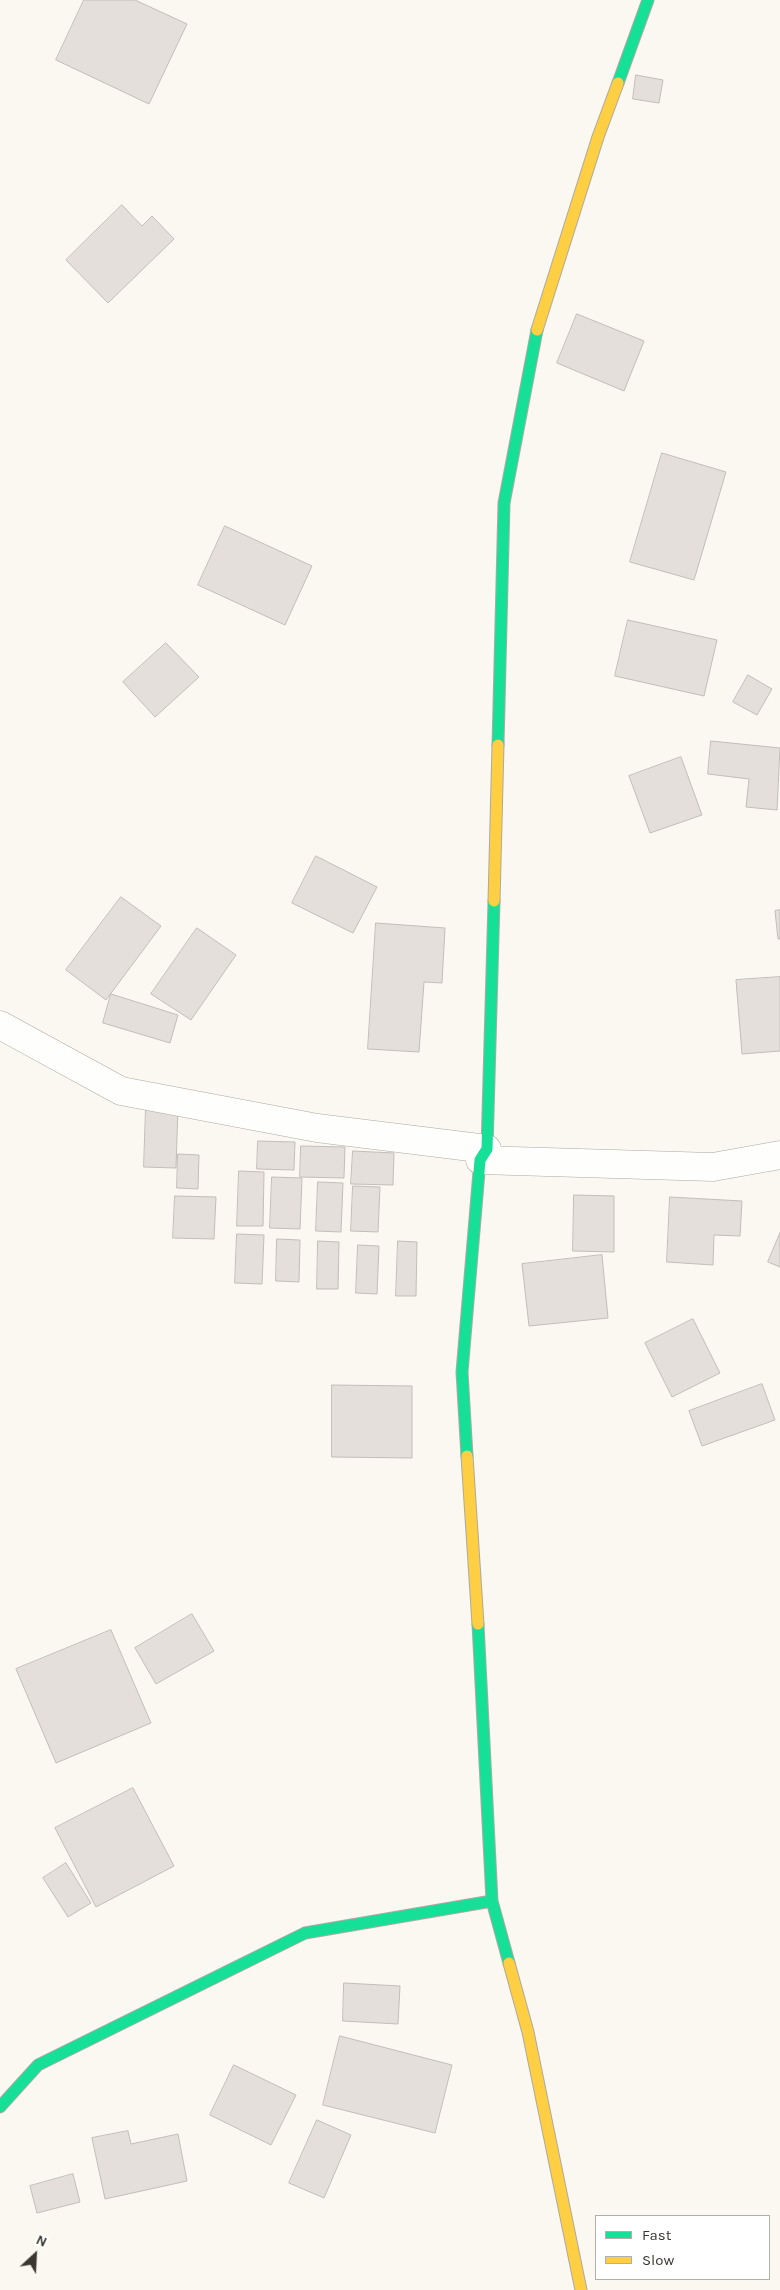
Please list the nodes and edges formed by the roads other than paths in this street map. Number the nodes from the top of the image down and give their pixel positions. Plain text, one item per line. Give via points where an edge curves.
1 (648, 0) edge
2 (0, 1026) edge
3 (484, 1155) junction
4 (780, 1155) edge
5 (492, 1901) junction
6 (0, 2108) edge
7 (581, 2290) edge

1 - 3 street via 598,137 537,330 504,503
2 - 3 street via 121,1091
3 - 4 street via 713,1167
3 - 5 street via 462,1372
5 - 6 street via 306,1933 38,2065
5 - 7 street via 528,2032

